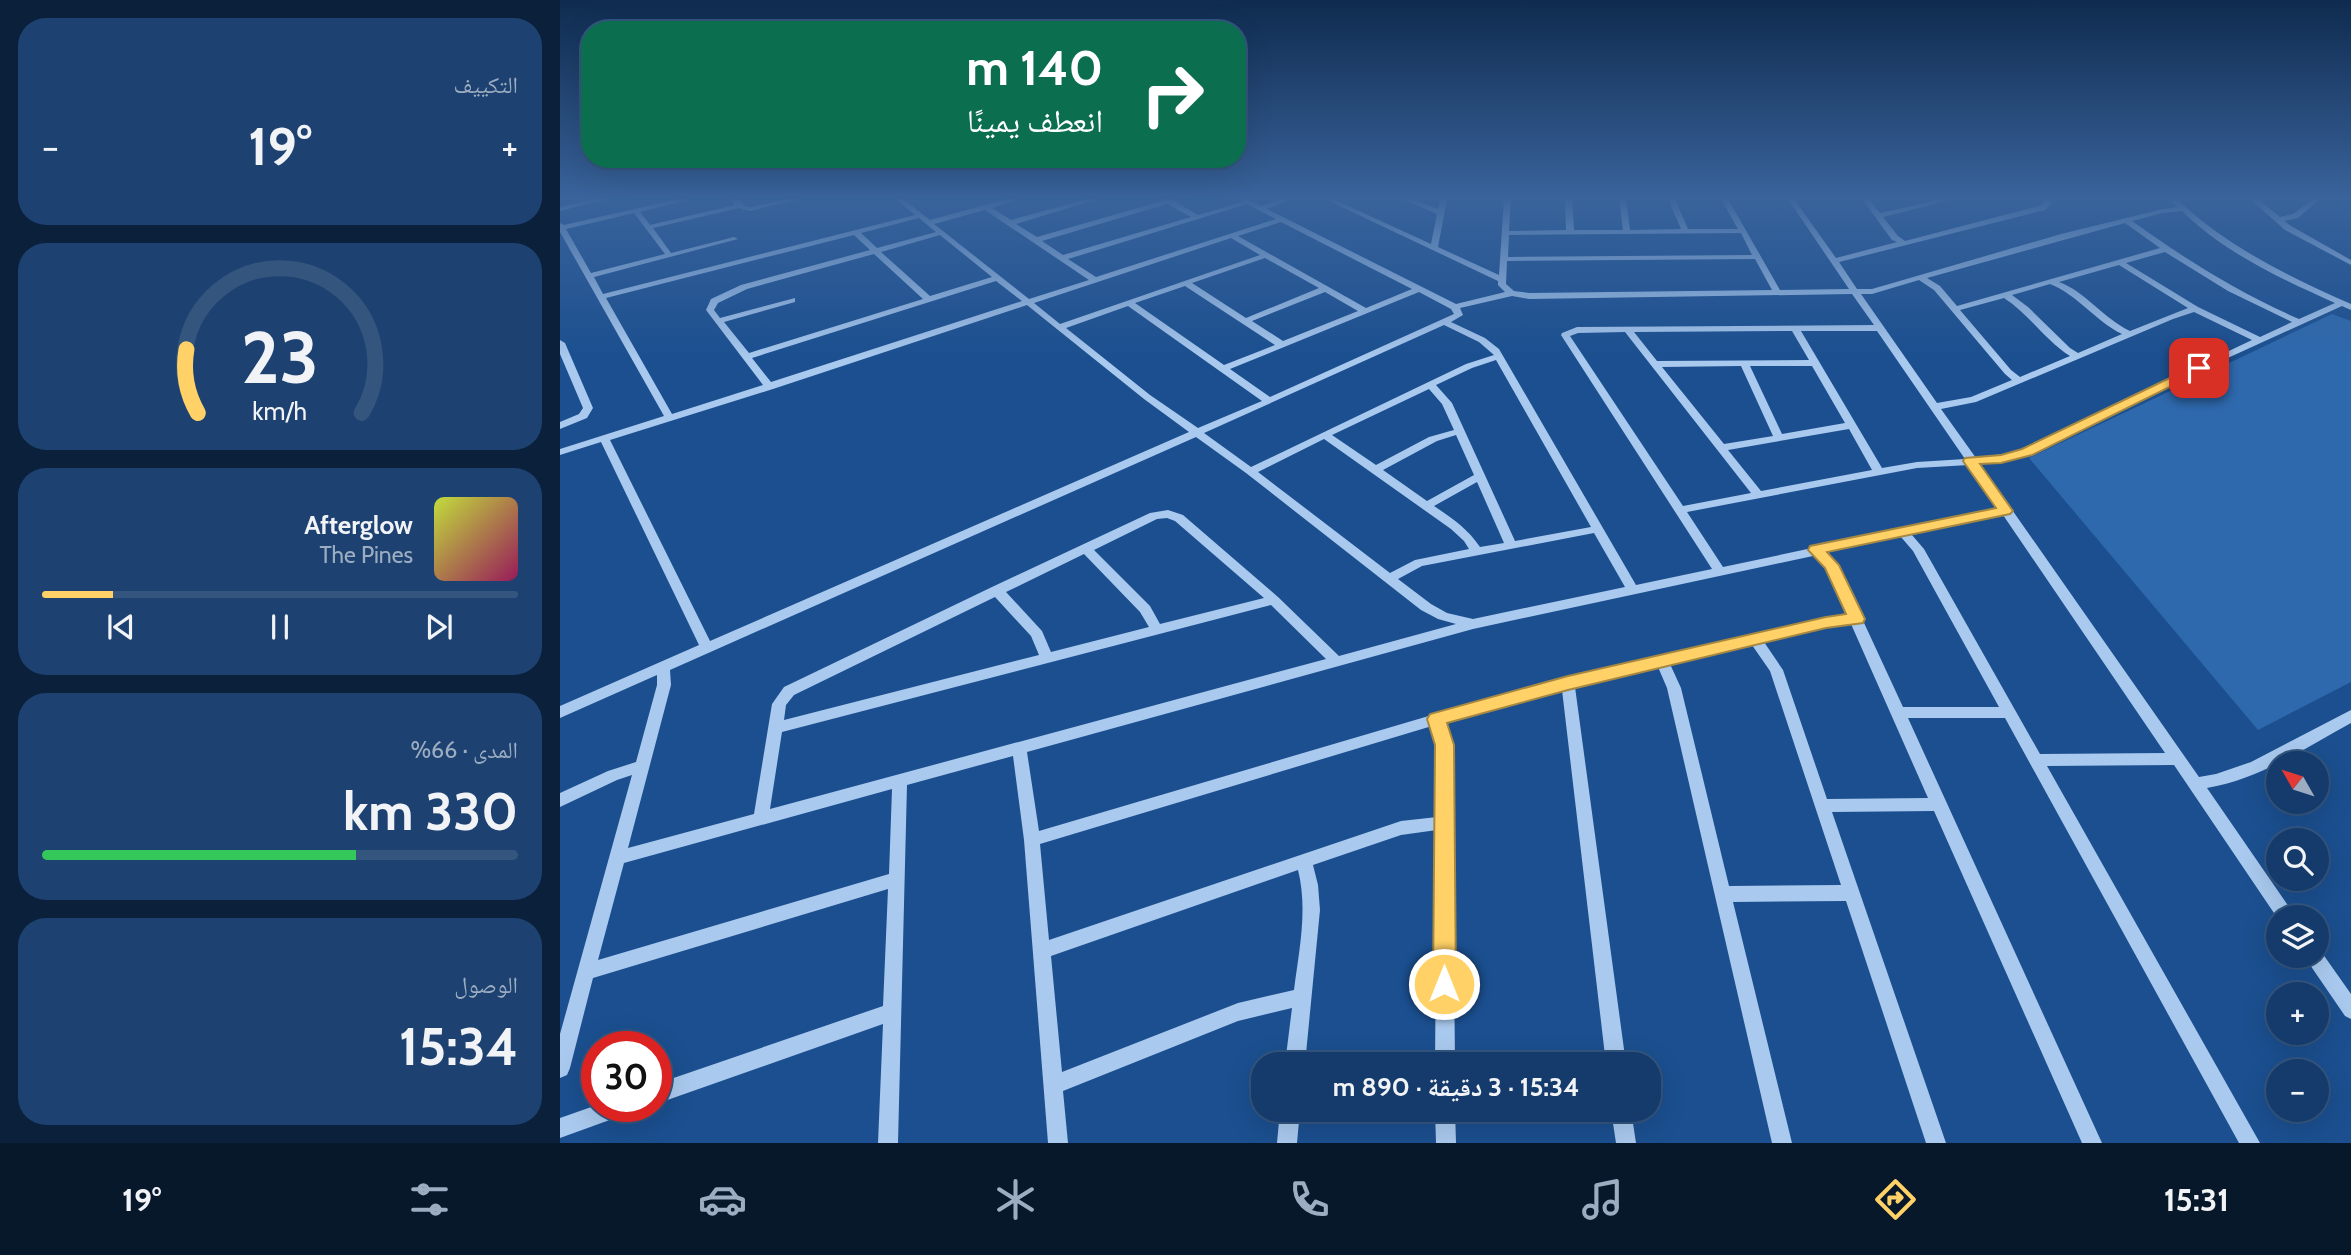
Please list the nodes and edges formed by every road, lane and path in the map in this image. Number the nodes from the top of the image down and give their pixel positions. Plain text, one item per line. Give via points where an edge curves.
1 (575, 252) edge
2 (667, 252) edge
3 (685, 252) edge
4 (780, 252) edge
5 (868, 252) edge
6 (875, 252) edge
7 (964, 252) edge
8 (1054, 252) edge
9 (1081, 252) edge
10 (1179, 252) edge
11 (1261, 252) edge
12 (1348, 252) edge
13 (1441, 252) edge
14 (1503, 252) edge
15 (1753, 252) edge
16 (1827, 252) edge
17 (1870, 252) edge
18 (2014, 252) edge
19 (2152, 252) edge
20 (2170, 252) edge
21 (2242, 252) edge
22 (2334, 252) edge
23 (1266, 255) junction
24 (670, 256) junction
25 (1756, 257) junction
26 (1062, 258) junction
27 (1502, 259) junction
28 (1833, 261) junction
29 (2118, 261) junction
30 (2349, 261) edge
31 (589, 276) junction
32 (997, 278) junction
33 (1922, 278) junction
34 (1095, 280) junction
35 (1502, 280) junction
36 (2051, 281) junction
37 (1186, 283) junction
38 (1326, 288) junction
39 (1419, 289) junction
40 (1513, 293) junction
41 (1778, 293) junction
42 (1854, 293) junction
43 (2006, 295) junction
44 (601, 298) junction
45 (792, 300) dead end
46 (929, 300) junction
47 (1028, 302) junction
48 (1129, 303) junction
49 (2346, 305) edge
50 (1455, 307) junction
51 (1955, 309) junction
52 (2195, 309) junction
53 (1365, 311) junction
54 (718, 321) junction
55 (1245, 321) junction
56 (2298, 322) junction
57 (1447, 323) junction
58 (1059, 327) junction
59 (1795, 328) junction
60 (1878, 328) junction
61 (1628, 330) junction
62 (2129, 334) junction
63 (2259, 341) junction
64 (560, 343) edge
65 (1282, 345) junction
66 (1499, 356) junction
67 (2077, 356) junction
68 (747, 358) junction
69 (1744, 363) junction
70 (1815, 363) junction
71 (1655, 364) junction
72 (1223, 369) junction
73 (2020, 381) junction
74 (1431, 385) junction
75 (770, 387) junction
76 (1269, 401) junction
77 (1933, 407) junction
78 (669, 417) junction
79 (1852, 425) junction
80 (560, 426) edge
81 (1460, 430) junction
82 (1198, 433) junction
83 (1325, 435) junction
84 (604, 437) junction
85 (1779, 438) junction
86 (1721, 448) junction
87 (560, 452) edge
88 (1970, 461) junction
89 (1375, 470) junction
90 (1250, 471) junction
91 (1880, 472) junction
92 (1480, 476) junction
93 (1758, 495) junction
94 (1426, 506) junction
95 (1679, 510) junction
96 (2005, 511) junction
97 (1598, 529) junction
98 (1902, 531) junction
99 (1511, 545) junction
100 (1085, 548) junction
101 (1815, 550) junction
102 (1477, 552) junction
103 (1720, 570) junction
104 (1389, 578) junction
105 (1632, 589) junction
106 (996, 590) junction
107 (1274, 600) junction
108 (1857, 619) junction
109 (1473, 624) junction
110 (1157, 630) junction
111 (1755, 639) junction
112 (707, 648) junction
113 (1046, 658) junction
114 (1336, 661) junction
115 (1662, 661) junction
116 (663, 667) junction
117 (1568, 683) junction
118 (560, 712) edge
119 (2008, 712) junction
120 (1899, 713) junction
121 (2351, 716) edge
122 (1436, 719) junction
123 (775, 729) junction
124 (1019, 748) junction
125 (2177, 759) junction
126 (2035, 760) junction
127 (642, 766) junction
128 (900, 781) junction
129 (2195, 784) junction
130 (560, 800) edge
131 (1939, 803) junction
132 (1822, 806) junction
133 (761, 819) junction
134 (1443, 823) junction
135 (1032, 840) junction
136 (617, 858) junction
137 (1304, 862) junction
138 (897, 879) junction
139 (1851, 893) junction
140 (1723, 894) junction
141 (2279, 905) edge
142 (1041, 951) junction
143 (2322, 968) edge
144 (586, 972) junction
145 (1303, 997) junction
146 (2351, 1010) edge
147 (892, 1012) junction
148 (1296, 1052) edge
149 (1445, 1052) edge
150 (1614, 1052) edge
151 (560, 1068) edge
152 (1053, 1085) junction
153 (672, 1088) edge
154 (581, 1121) edge
155 (1289, 1122) edge
156 (1446, 1122) edge
157 (1623, 1122) edge
158 (560, 1128) edge
159 (888, 1143) edge
160 (1058, 1143) edge
161 (1287, 1143) edge
162 (1446, 1143) edge
163 (1626, 1143) edge
164 (1782, 1143) edge
165 (1936, 1143) edge
166 (2092, 1143) edge
167 (2250, 1143) edge

1 - 31 street
2 - 24 street
3 - 24 street
4 - 44 street
5 - 54 street via 729,292 710,307
6 - 46 street
7 - 32 street
8 - 26 street
9 - 26 street
10 - 34 street
11 - 23 street
12 - 39 street
13 - 35 street
14 - 27 street
15 - 25 street
16 - 28 street
17 - 28 street
18 - 33 street
19 - 29 street
20 - 56 street via 2236,293
21 - 49 street
22 - 30 street
23 - 37 street
23 - 38 street
24 - 31 street
25 - 27 street
25 - 41 street
26 - 34 street
27 - 35 street
28 - 42 street
29 - 36 street
29 - 52 street
31 - 44 street
32 - 46 street
32 - 47 street
33 - 42 street
33 - 51 street via 1935,285
34 - 47 street
35 - 40 street via 1503,287
36 - 43 street
36 - 62 street via 2076,292 2112,326
37 - 48 street
37 - 55 street
38 - 53 street
38 - 55 street
39 - 50 street
39 - 53 street
40 - 41 street
40 - 50 street
41 - 42 street
42 - 60 street
43 - 51 street
43 - 67 street
44 - 78 street
45 - 54 street
46 - 68 street
47 - 58 street
47 - 75 street
48 - 58 street
48 - 72 street
49 - 56 street
50 - 57 street via 1459,315
51 - 73 street
52 - 62 street
52 - 63 street
53 - 65 street
54 - 68 street
55 - 65 street
56 - 63 street
57 - 66 street via 1482,340
57 - 76 street
58 - 82 street
59 - 60 street
59 - 61 street
59 - 70 street
60 - 77 street
61 - 71 street
61 - 95 street via 1574,331 1565,337
62 - 67 street
63 - 88 street via 2027,452
64 - 80 street via 588,408 583,416
65 - 72 street
66 - 74 street
66 - 97 street
67 - 73 street
68 - 75 street
69 - 70 street
69 - 71 street
69 - 85 street
70 - 79 street
71 - 86 street
72 - 76 street
73 - 77 street via 1973,400
74 - 81 street via 1444,398
74 - 83 street
75 - 78 street
76 - 82 street
77 - 88 street
78 - 84 street
79 - 85 street
79 - 91 street
81 - 89 street
81 - 92 street
82 - 90 street
82 - 112 street
83 - 89 street
83 - 90 street
84 - 87 street
84 - 112 street
85 - 86 street
86 - 93 street
88 - 91 street
88 - 96 street
89 - 94 street
90 - 104 street
91 - 93 street
92 - 94 street
92 - 99 street
93 - 95 street
94 - 102 street via 1462,532
95 - 103 street
96 - 98 street
96 - 125 street
97 - 99 street
97 - 105 street
98 - 101 street
98 - 119 street via 1918,549
99 - 102 street
100 - 106 street
100 - 107 street via 1149,517 1172,515
100 - 110 street via 1149,614
101 - 103 street
101 - 108 street via 1831,565
102 - 104 street via 1419,563
103 - 105 street
104 - 109 street via 1434,612
105 - 109 street
106 - 113 street via 1037,634
106 - 123 street via 795,687 779,704
107 - 110 street
107 - 114 street
108 - 111 street
108 - 120 street
109 - 114 street
110 - 113 street
111 - 115 street
111 - 132 street via 1776,670
112 - 116 street
113 - 123 street
114 - 124 street
115 - 117 street
115 - 140 street via 1674,688
116 - 118 street
116 - 127 street via 664,685
117 - 122 street
117 - 150 street
119 - 120 street
119 - 126 street
120 - 131 street
121 - 129 street via 2244,773
122 - 134 street via 1444,745
122 - 135 street
123 - 133 street
124 - 128 street
124 - 135 street
125 - 126 street
125 - 129 street
126 - 167 street
127 - 130 street
127 - 136 street
128 - 133 street
128 - 138 street
129 - 141 street
131 - 132 street
131 - 166 street
132 - 139 street
133 - 136 street
134 - 137 street via 1401,828
134 - 149 street
135 - 142 street
136 - 144 street
137 - 142 street
137 - 145 street via 1312,910
138 - 144 street
138 - 147 street
139 - 140 street
139 - 165 street
140 - 164 street
142 - 152 street
143 - 146 street
144 - 151 street
145 - 148 street
145 - 152 street via 1227,1016
147 - 153 street
147 - 159 street
152 - 160 street
154 - 158 street
155 - 161 street
156 - 162 street
157 - 163 street

